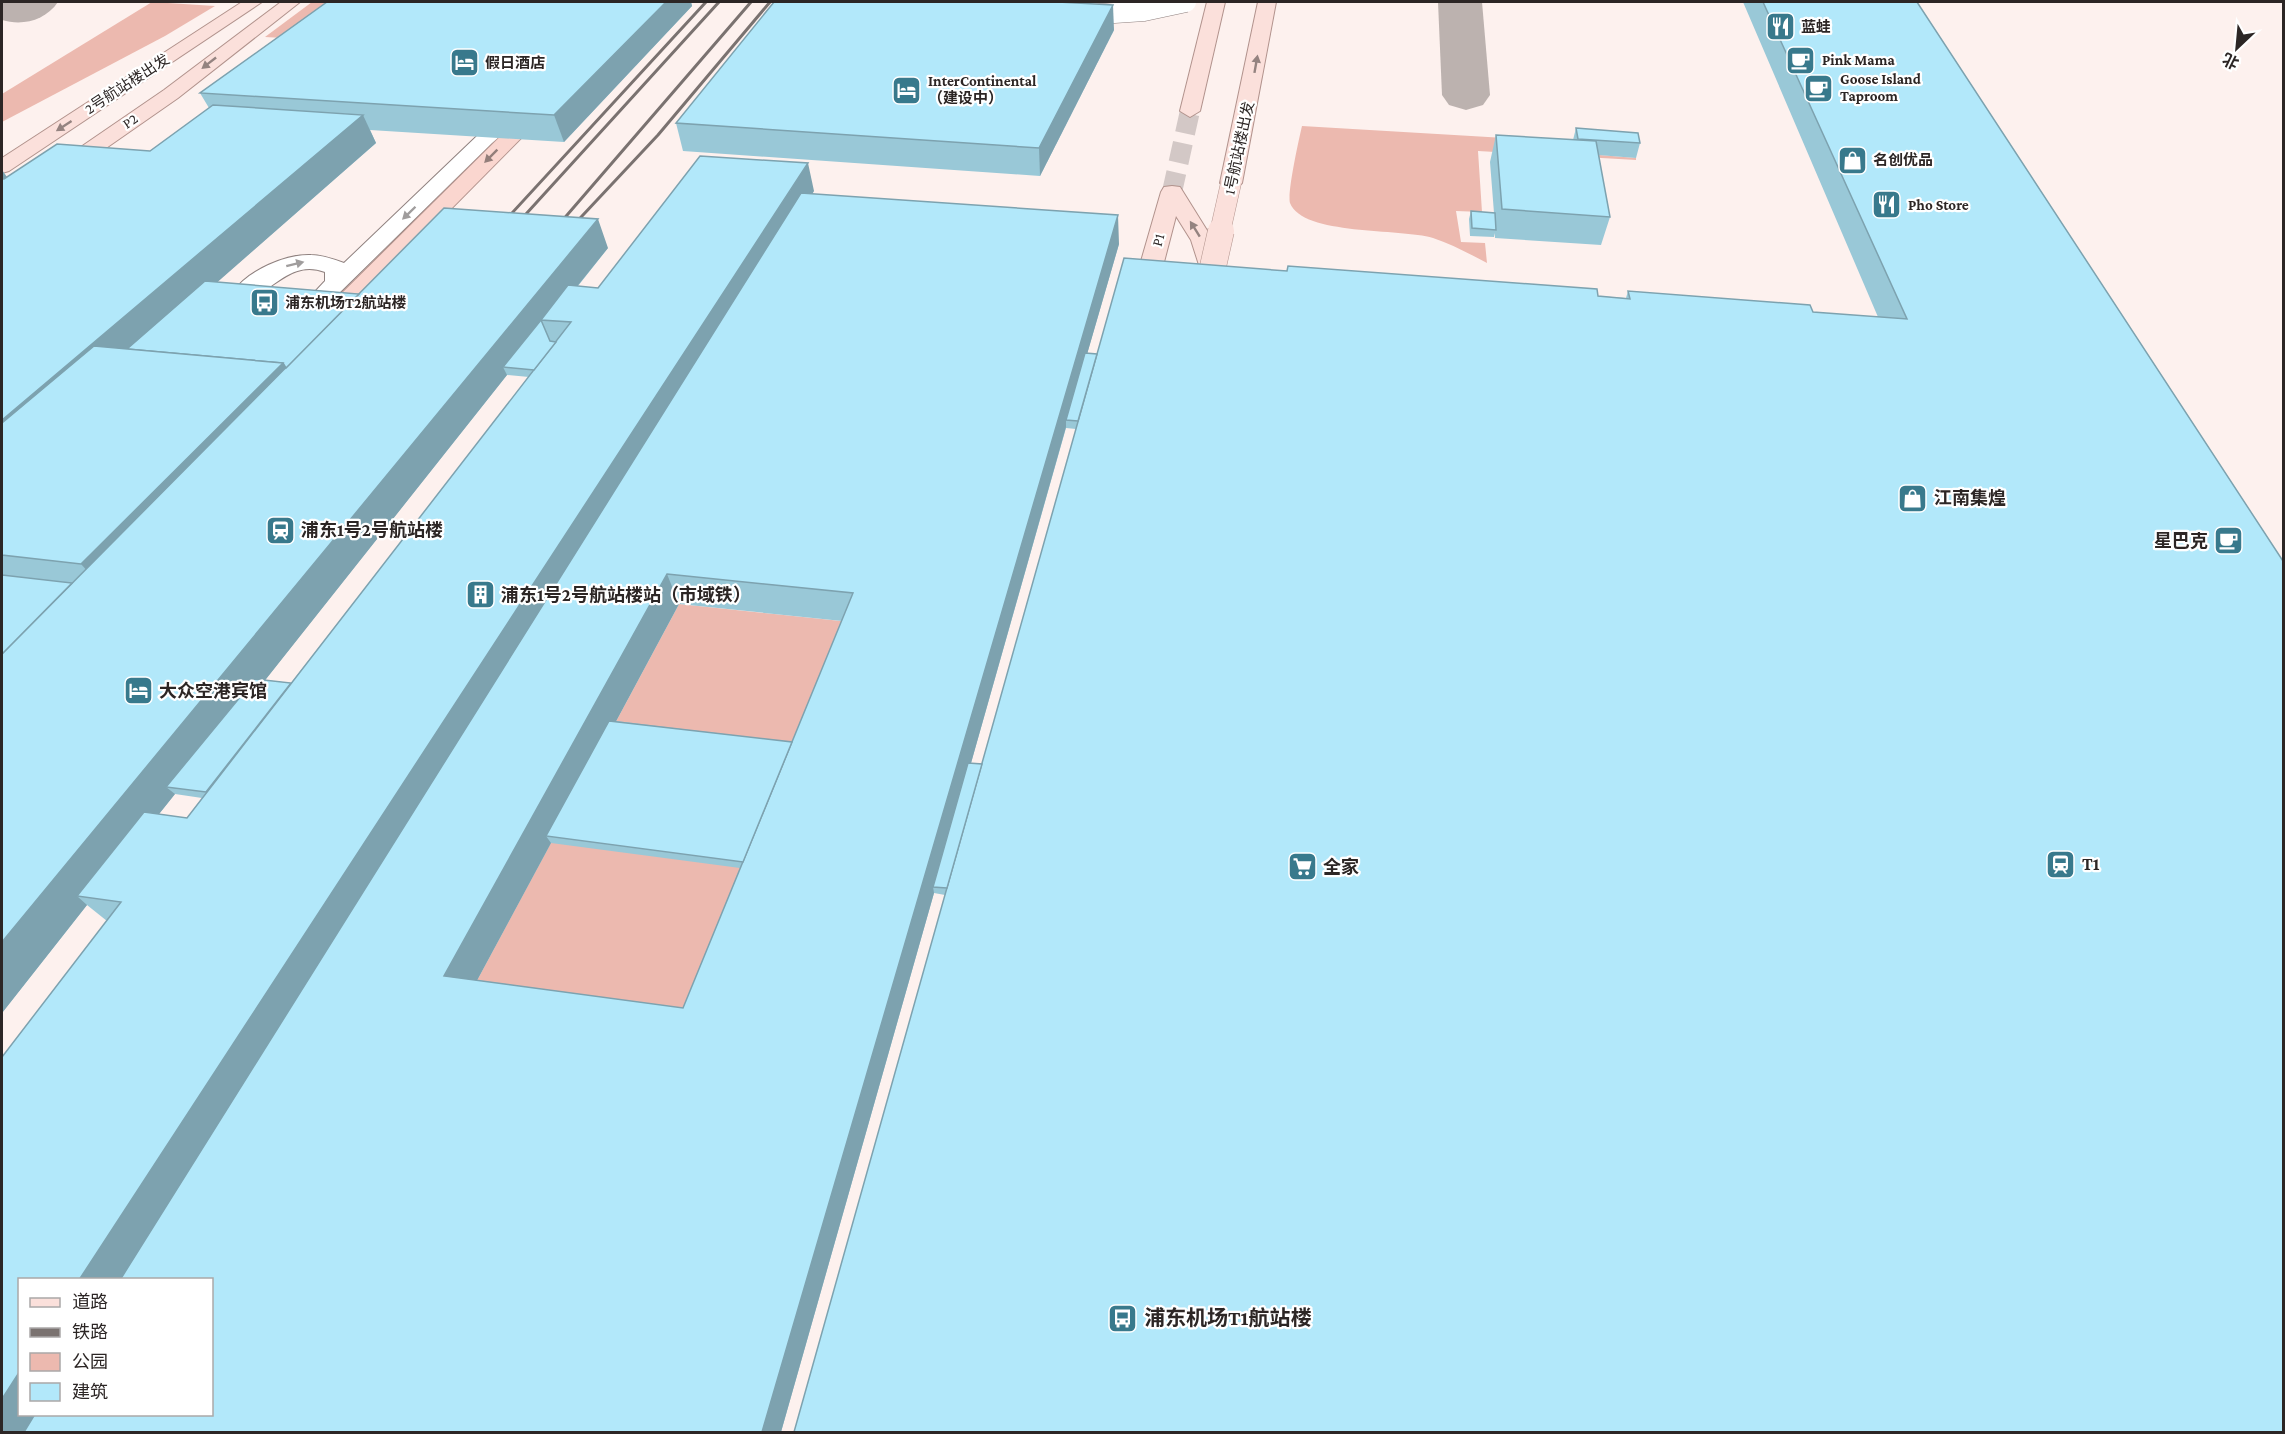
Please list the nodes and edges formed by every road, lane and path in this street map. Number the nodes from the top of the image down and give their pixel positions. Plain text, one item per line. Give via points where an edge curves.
1 (253, 2) edge
2 (291, 2) edge
3 (1216, 2) edge
4 (1267, 2) edge
5 (1054, 10) edge
6 (1188, 10) edge
7 (1202, 59) junction
8 (550, 92) edge
9 (1190, 111) tunnel mouth
10 (2, 167) edge
11 (1172, 192) joint
12 (2, 210) edge
13 (1145, 289) edge
14 (246, 291) edge
15 (336, 293) joint

1 -> 10 main road, 2号航站楼出发
2 -> 12 main road, P2 via 171,94
3 - 7 main road
4 - 11 main road, 1号航站楼出发, bridge via 1254,78 1213,301 1219,288 1202,240
5 - 6 street, bridge via 1120,14
6 - 7 main road
7 - 9 main road
8 -> 15 highway
11 - 13 main road, P1
14 -> 15 street via 275,270 298,261 322,262 336,268

